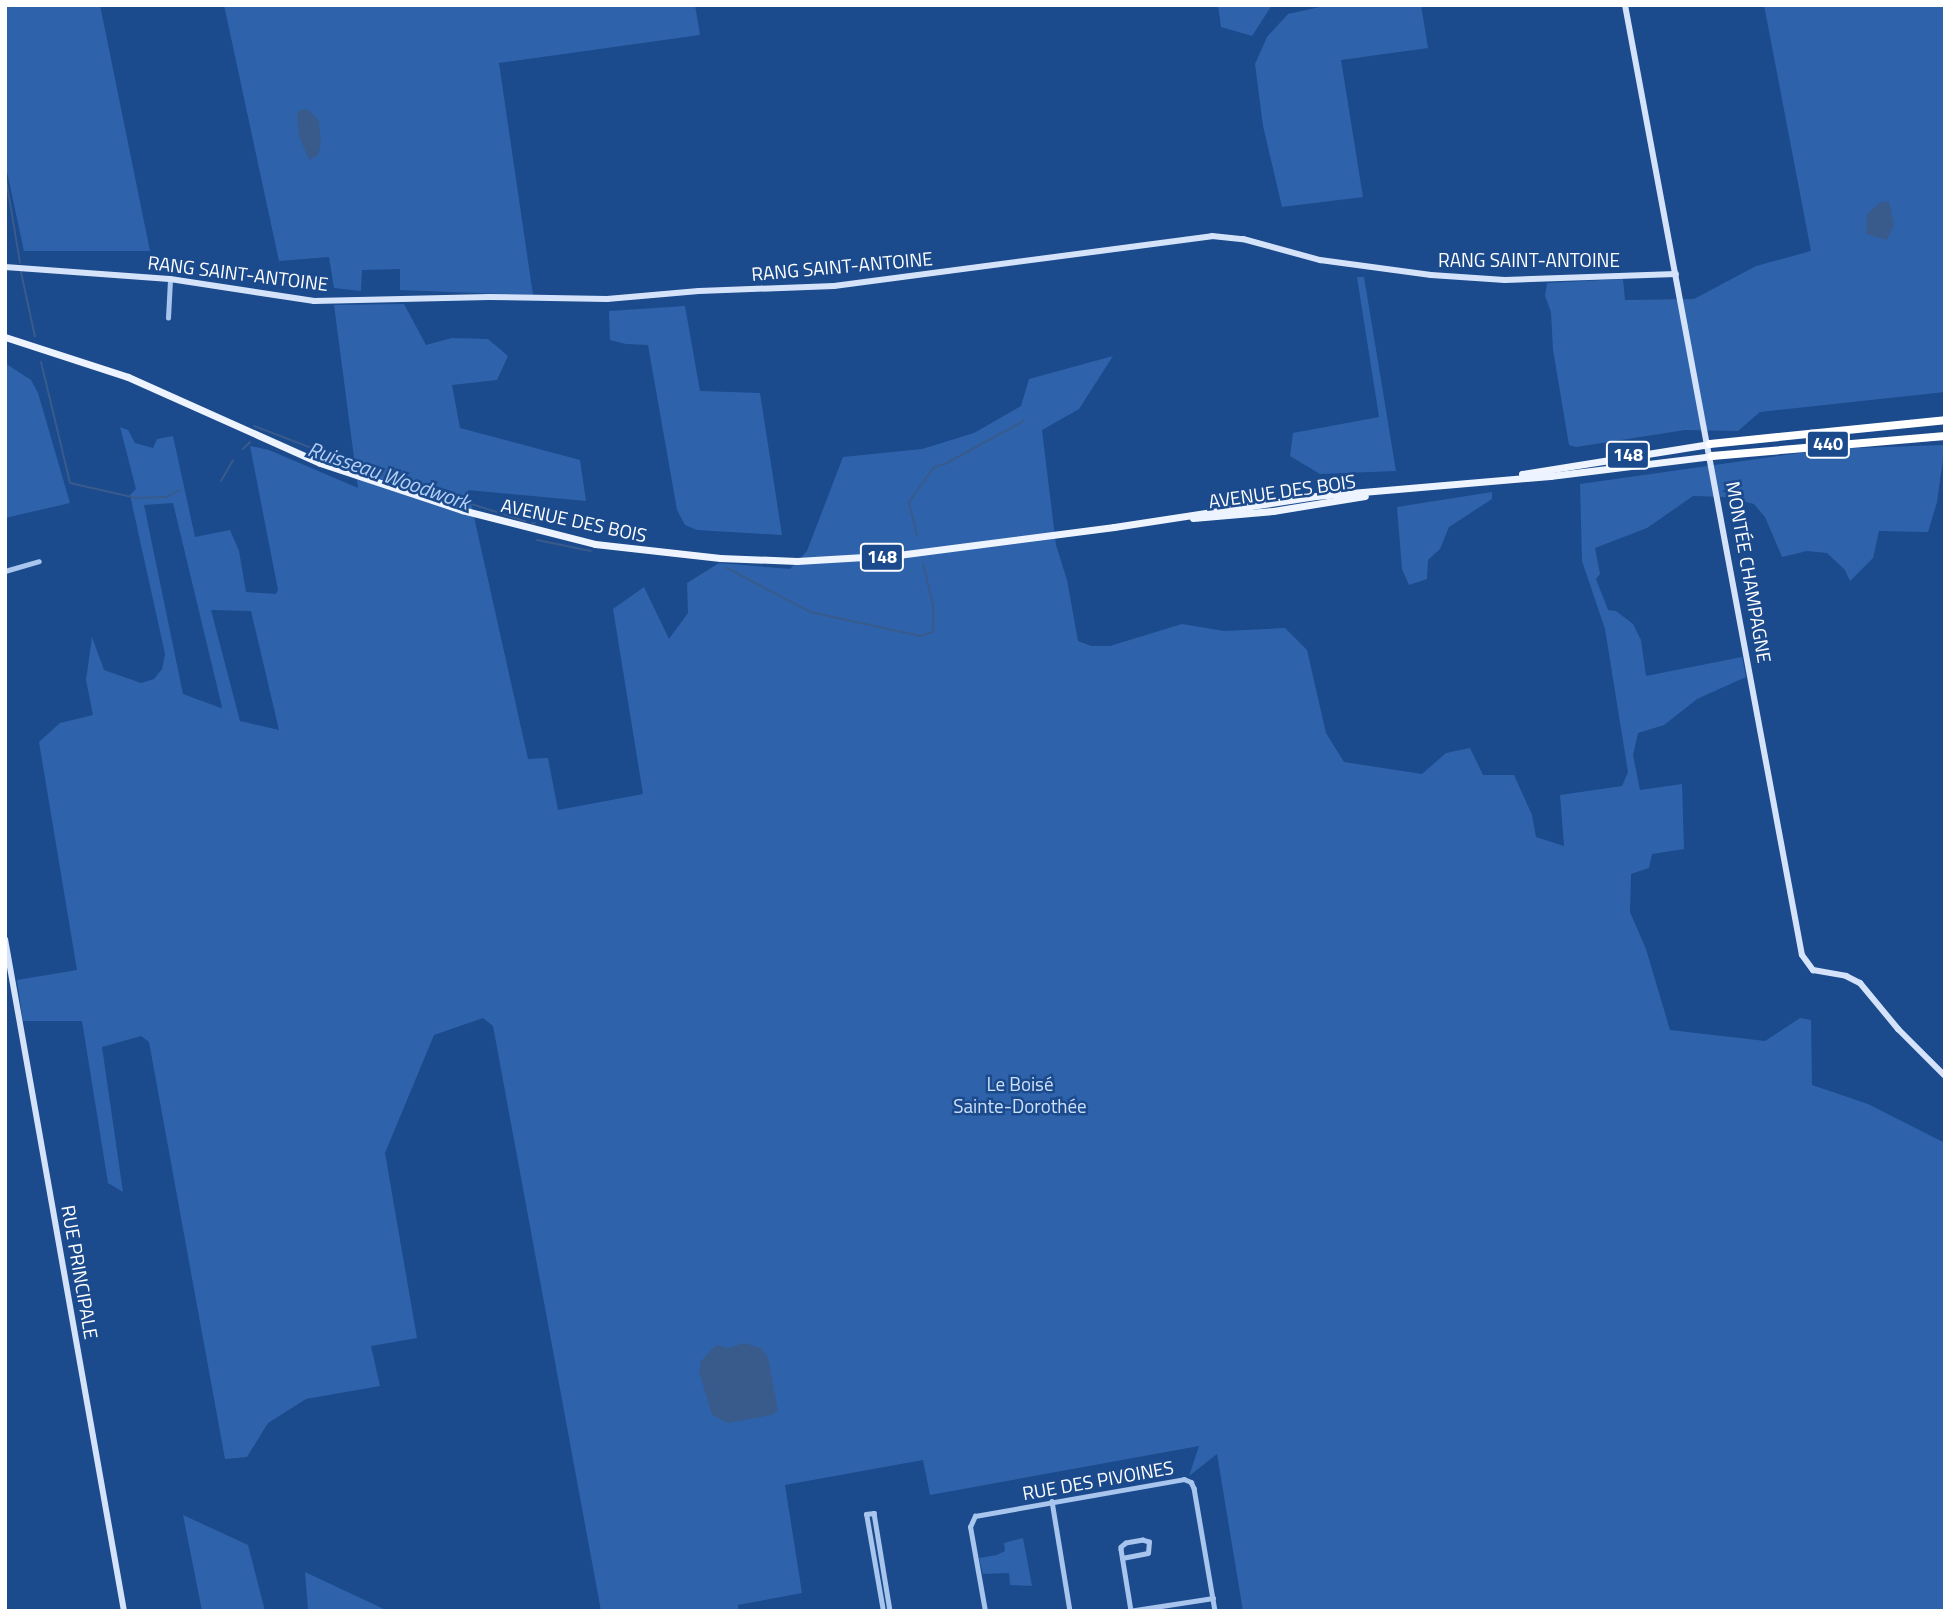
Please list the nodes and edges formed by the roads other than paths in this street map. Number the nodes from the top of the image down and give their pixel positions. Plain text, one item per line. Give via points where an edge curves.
1 (1625, 5) edge
2 (5, 267) edge
3 (1676, 274) junction
4 (170, 279) junction
5 (167, 318) dead end
6 (5, 337) edge
7 (1942, 420) edge
8 (1945, 436) edge
9 (1710, 444) junction
10 (1712, 456) junction
11 (1500, 478) junction
12 (39, 561) dead end
13 (5, 570) edge
14 (5, 939) edge
15 (1945, 1076) edge
16 (1052, 1501) junction
17 (1122, 1558) junction
18 (1213, 1598) junction
19 (124, 1611) edge
20 (883, 1611) edge
21 (890, 1611) edge
22 (985, 1611) edge
23 (1070, 1611) edge
24 (1130, 1611) edge
25 (1215, 1611) edge

1 - 3 street, MONTÉE CHAMPAGNE
2 - 4 street, RANG SAINT-ANTOINE
3 - 4 street, RANG SAINT-ANTOINE via 1506,280 1431,275 1320,260 1243,239 1212,236 847,284 607,299 314,301
3 - 9 street, MONTÉE CHAMPAGNE
4 - 5 street
6 - 11 main road, AVENUE DES BOIS / 148 via 128,377 320,463 492,520 613,547 720,558 818,561 898,555 1168,519 1273,511
7 - 9 highway, 440
8 - 10 highway, 440
9 - 10 street, MONTÉE CHAMPAGNE
9 - 11 main road, AVENUE DES BOIS / 148
10 - 11 main road, AVENUE DES BOIS / 148
10 - 15 street, MONTÉE CHAMPAGNE via 1804,958 1813,970 1860,983
12 - 13 street
14 - 19 street, RUE PRINCIPALE
16 - 18 street, RUE DES PIVOINES via 1189,1481
16 - 22 street, RUE DES PIVOINES via 979,1514 972,1520
16 - 23 street
17 - 17 street via 1148,1553 1149,1542 1123,1544
17 - 24 street
18 - 24 street
18 - 25 street, RUE DES PIVOINES
20 - 21 street via 866,1514 874,1513

